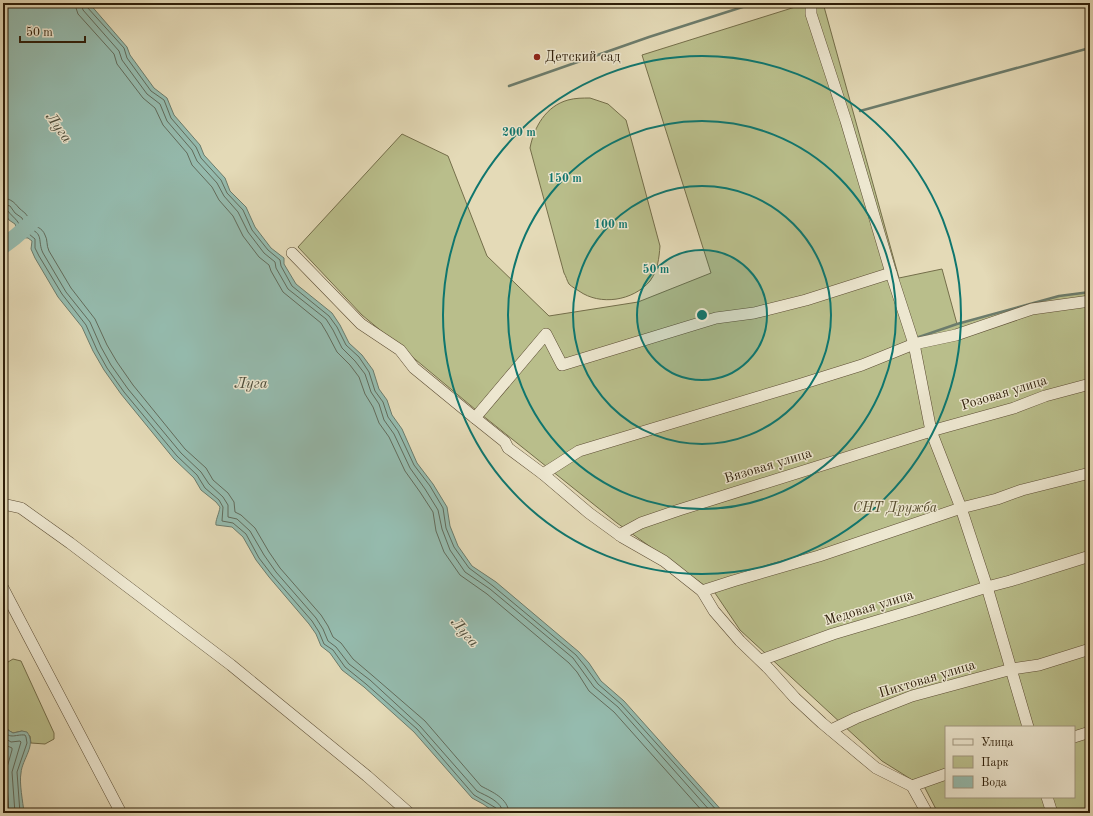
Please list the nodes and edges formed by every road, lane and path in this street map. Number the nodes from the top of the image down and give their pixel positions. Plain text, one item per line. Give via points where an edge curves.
1 (811, 3) edge
2 (292, 253) dead end
3 (891, 273) junction
4 (1090, 301) edge
5 (914, 344) junction
6 (1090, 384) edge
7 (475, 418) junction
8 (929, 432) junction
9 (1090, 473) edge
10 (543, 474) junction
11 (3, 504) edge
12 (961, 508) junction
13 (619, 535) junction
14 (1090, 556) edge
15 (987, 587) junction
16 (3, 588) edge
17 (702, 592) junction
18 (1090, 649) edge
19 (761, 660) junction
20 (1012, 669) junction
21 (1028, 726) edge
22 (831, 730) junction
23 (1090, 732) edge
24 (1075, 737) edge
25 (945, 774) edge
26 (912, 786) junction
27 (1048, 798) edge
28 (121, 813) edge
29 (409, 813) edge
30 (927, 813) edge
31 (1052, 813) edge

1 - 3 street via 811,14
2 - 7 street via 361,324 400,350 414,368
3 - 5 street
3 - 7 street via 806,300 754,313 716,318 562,365 546,334
4 - 5 street via 1032,309 956,335
5 - 8 street
5 - 10 street via 862,365 579,451
6 - 8 street, Розовая улица
7 - 10 street via 505,442 508,448
8 - 12 street
8 - 13 street, Вязовая улица via 679,510 641,523
9 - 12 street
10 - 13 street
11 - 29 street via 21,508 231,665
12 - 15 street
12 - 17 street
13 - 17 street via 664,561
14 - 15 street, Медовая улица
15 - 19 street, Медовая улица via 833,634
15 - 20 street
16 - 28 street
17 - 19 street via 714,611 740,641
18 - 20 street, Пихтовая улица via 1039,665
19 - 22 street via 796,698
20 - 21 street
20 - 22 street, Пихтовая улица via 912,696
22 - 26 street via 876,768
23 - 24 street
25 - 26 street
26 - 30 street
27 - 31 street

